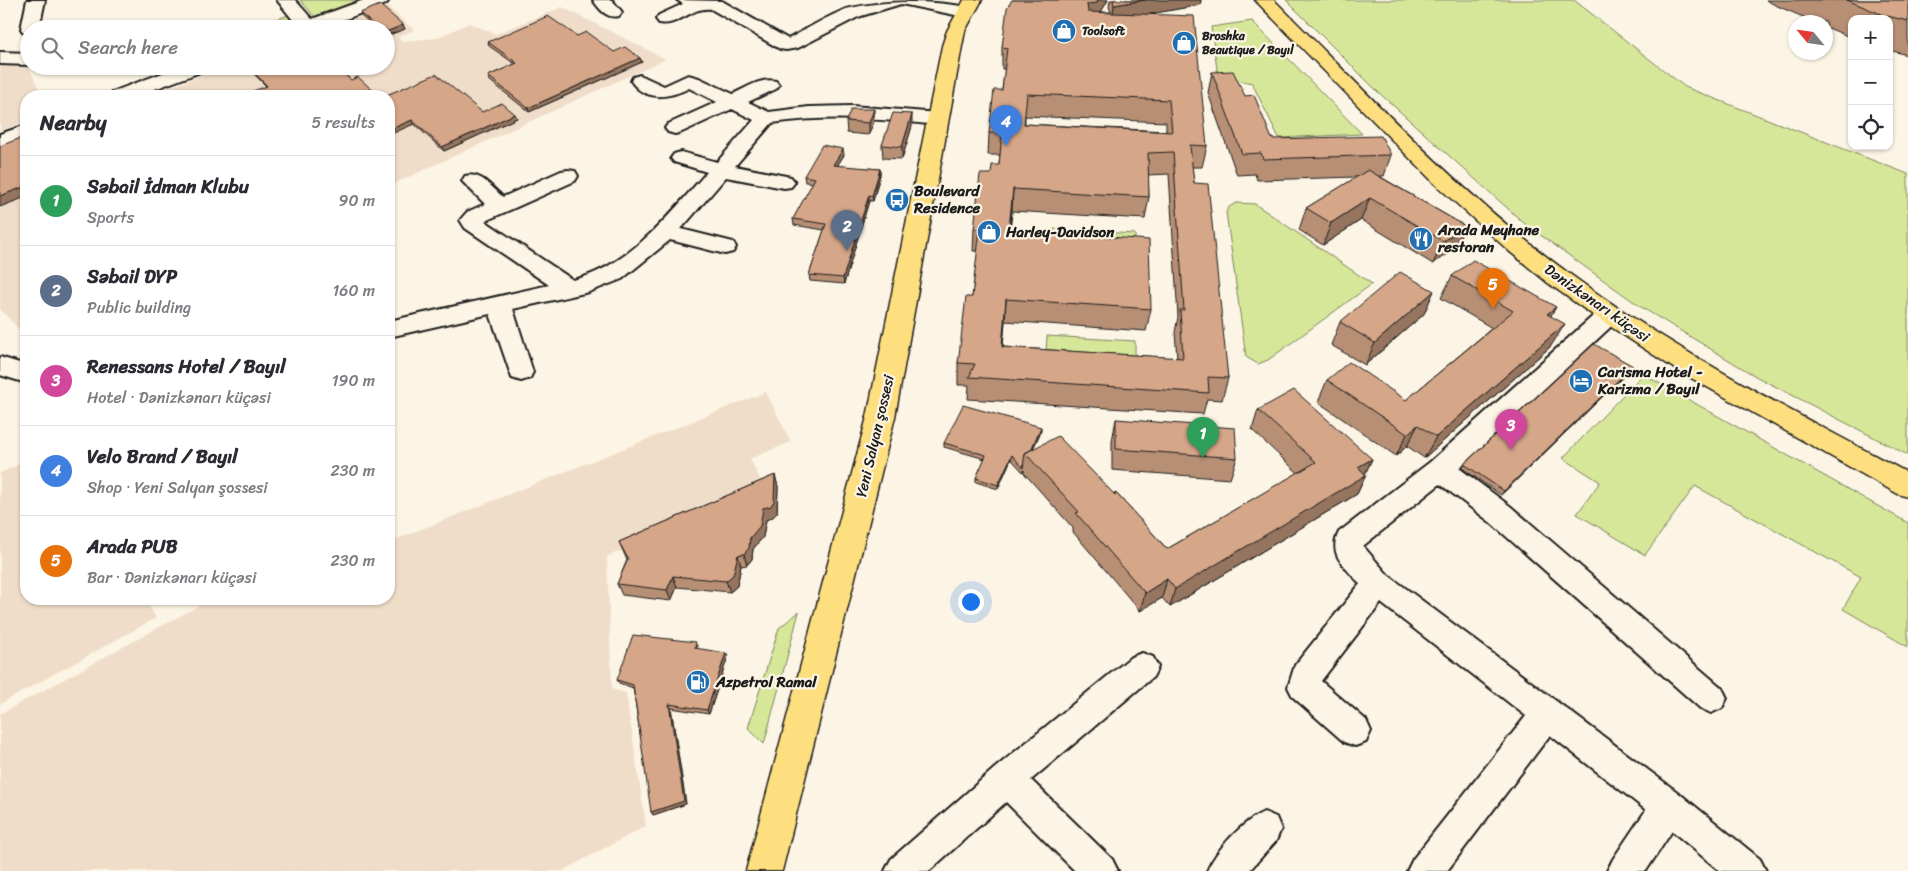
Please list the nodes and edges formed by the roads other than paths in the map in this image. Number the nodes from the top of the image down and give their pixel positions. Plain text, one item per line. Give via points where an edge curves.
1 (36, 0) edge
2 (286, 0) edge
3 (380, 0) edge
4 (686, 0) edge
5 (898, 0) edge
6 (904, 0) edge
7 (1264, 0) edge
8 (706, 1) edge
9 (969, 6) edge
10 (665, 19) dead end
11 (32, 20) edge
12 (300, 20) edge
13 (326, 20) edge
14 (0, 58) edge
15 (20, 59) edge
16 (175, 75) edge
17 (640, 81) dead end
18 (769, 85) dead end
19 (135, 90) edge
20 (731, 101) junction
21 (766, 118) junction
22 (938, 119) junction
23 (675, 128) dead end
24 (20, 133) edge
25 (0, 141) edge
26 (681, 158) dead end
27 (720, 169) junction
28 (568, 176) dead end
29 (472, 181) dead end
30 (784, 182) dead end
31 (500, 206) junction
32 (666, 232) junction
33 (725, 247) dead end
34 (569, 288) junction
35 (499, 304) junction
36 (1610, 314) junction
37 (395, 328) edge
38 (0, 366) edge
39 (20, 372) edge
40 (521, 372) dead end
41 (1440, 469) junction
42 (1908, 486) edge
43 (1378, 584) junction
44 (1142, 667) dead end
45 (1711, 698) dead end
46 (1547, 714) junction
47 (1355, 731) dead end
48 (1007, 779) junction
49 (1668, 806) junction
50 (1264, 829) dead end
51 (768, 868) edge
52 (903, 871) edge
53 (1100, 871) edge
54 (1225, 871) edge
55 (1426, 871) edge
56 (1625, 871) edge
57 (1748, 871) edge

1 - 11 street
2 - 12 street
3 - 13 street
4 - 8 street
5 - 8 street via 852,13 786,45
6 - 9 street
7 - 36 highway, Dənizkənarı küçəsi via 1476,210 1558,278
8 - 10 street
9 - 22 highway, Yeni Salyan şossesi via 956,31
14 - 15 street
16 - 19 street
17 - 20 street via 664,92 688,81
18 - 20 street
20 - 21 street
20 - 23 street
21 - 22 street via 857,111
21 - 27 street
22 - 51 highway, Yeni Salyan şossesi via 881,417
24 - 25 street
26 - 27 street
27 - 30 street
27 - 32 street
28 - 31 street
29 - 31 street
31 - 34 street via 475,217 473,223
32 - 33 street
32 - 34 street via 614,274
34 - 35 street
35 - 37 street
35 - 40 street
36 - 41 street
36 - 42 highway, Dənizkənarı küçəsi via 1670,355
38 - 39 street
41 - 43 street via 1349,540 1348,550
41 - 45 street via 1500,514
43 - 46 street
43 - 47 street via 1306,675 1304,687
44 - 48 street
46 - 49 street
46 - 55 street
48 - 52 street
48 - 53 street
49 - 56 street
49 - 57 street
50 - 54 street

